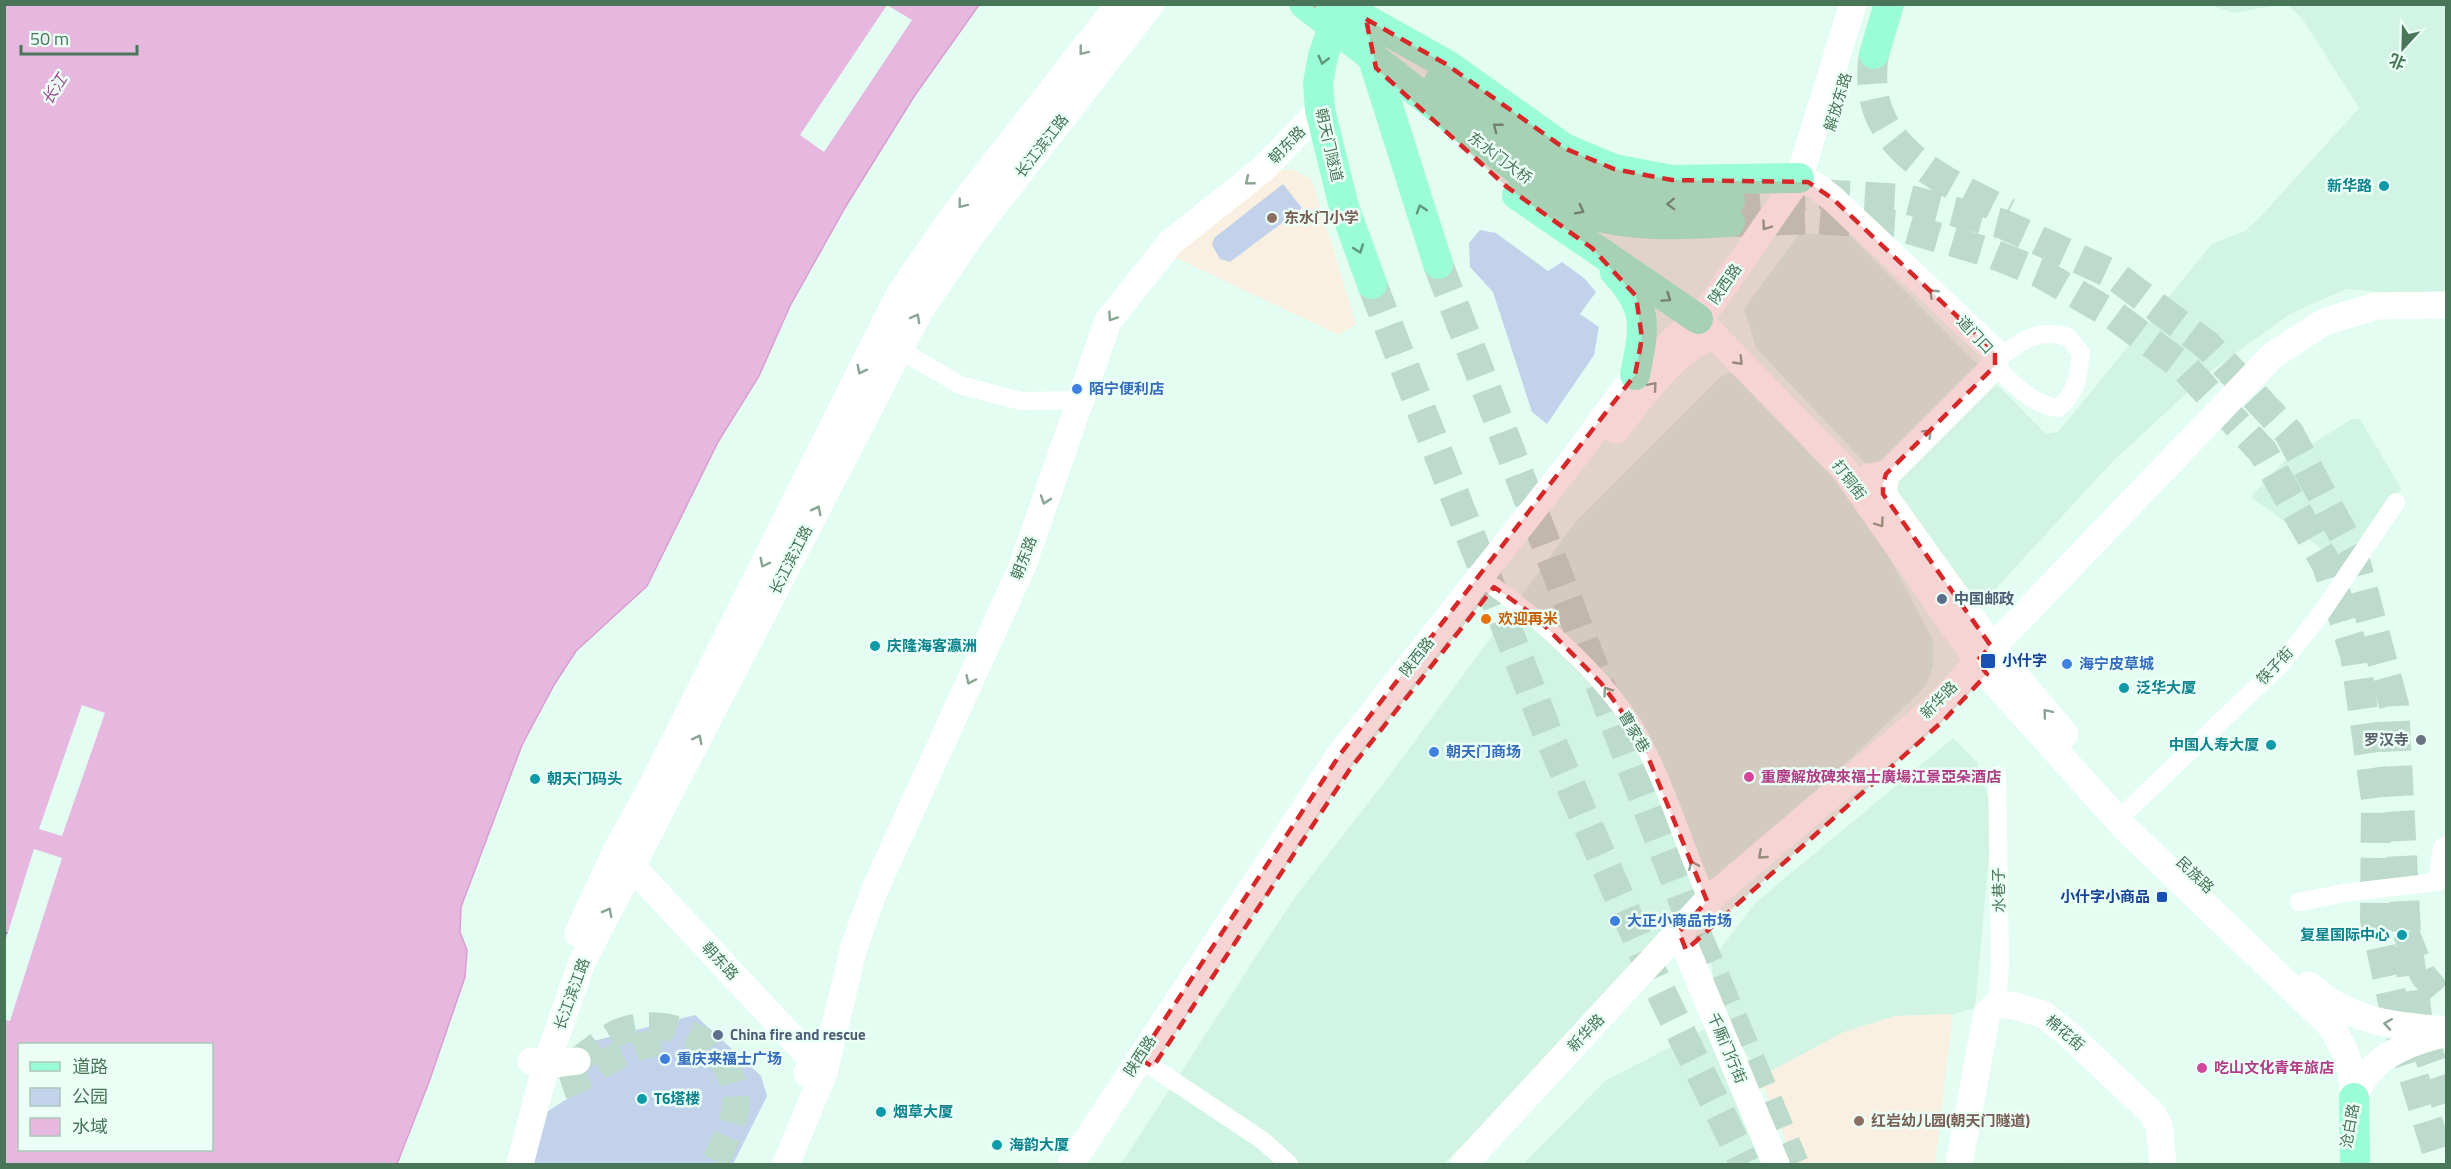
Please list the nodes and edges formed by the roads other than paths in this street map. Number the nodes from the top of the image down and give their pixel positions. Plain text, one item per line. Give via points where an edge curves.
1 (1119, 4) edge
2 (1152, 4) edge
3 (1304, 4) edge
4 (1853, 4) edge
5 (1869, 4) edge
6 (1889, 4) edge
7 (1344, 9) edge
8 (1874, 54) tunnel mouth
9 (1320, 110) junction
10 (1799, 178) junction
11 (1833, 199) junction
12 (1731, 200) junction
13 (1438, 264) tunnel mouth
14 (1372, 284) tunnel mouth
15 (1636, 286) junction
16 (2446, 305) edge
17 (2446, 317) edge
18 (1706, 327) junction
19 (900, 350) junction
20 (1996, 363) junction
21 (1635, 375) junction
22 (1080, 400) junction
23 (1844, 469) junction
24 (1886, 474) junction
25 (2396, 502) dead end
26 (1494, 587) junction
27 (1989, 660) junction
28 (1997, 775) dead end
29 (2129, 809) junction
30 (2446, 845) edge
31 (620, 867) junction
32 (2299, 902) dead end
33 (1712, 910) junction
34 (1683, 941) junction
35 (1997, 1005) junction
36 (2446, 1031) edge
37 (577, 1061) tunnel mouth
38 (1146, 1063) junction
39 (816, 1073) junction
40 (541, 1076) junction
41 (2354, 1098) junction
42 (502, 1164) edge
43 (520, 1164) edge
44 (769, 1164) edge
45 (786, 1164) edge
46 (1071, 1164) edge
47 (1091, 1164) edge
48 (1289, 1164) edge
49 (1464, 1164) edge
50 (1487, 1164) edge
51 (1776, 1164) edge
52 (1959, 1164) edge
53 (2163, 1164) edge
54 (2343, 1164) edge
55 (2355, 1164) edge

1 -> 31 main road, 长江滨江路 via 951,219 899,295 651,788
19 -> 2 main road, 长江滨江路 via 919,312 972,234
3 - 7 main road, 东水门大桥
4 - 10 main road, 解放东路
5 - 11 main road, 解放东路 via 1821,159 1821,177
6 - 8 main road
7 -> 9 main road, 朝天门隧道 via 1323,56 1318,83
12 -> 7 main road via 1672,180 1614,169 1564,148 1446,64
7 -> 12 main road, 东水门大桥 via 1508,165 1546,192 1589,214 1620,222 1668,225
13 -> 7 main road via 1370,48
7 - 15 main road via 1438,127 1507,187 1592,248
9 -> 14 main road, 朝天门隧道 via 1344,207
9 -> 22 main road, 朝东路 via 1264,168 1170,243 1108,321
10 - 11 main road, 道门口
10 - 12 main road
10 -> 18 main road, 陕西路 via 1710,306
20 -> 11 main road, 道门口 via 1995,352
15 -> 18 main road
15 - 21 main road via 1642,338
16 - 27 main road, 新华路 via 2376,306 2324,322 2273,356
17 - 27 main road, 新华路 via 2382,320 2330,335 2284,367
18 - 21 main road, 陕西路 via 1670,340
18 -> 23 main road, 打铜街
26 -> 18 main road, 陕西路 via 1620,424
19 - 22 street via 960,385 1021,401
31 -> 19 main road, 长江滨江路
20 - 20 street via 2023,339 2042,332 2068,337 2081,353 2077,384 2058,408 2043,406 2030,398
24 -> 20 main road, 道门口
21 - 38 main road, 陕西路 via 1341,753
22 -> 39 main road, 朝东路 via 1022,567 874,891
23 - 24 main road via 1862,478
23 -> 27 main road, 打铜街
24 - 27 main road, 打铜街 via 1883,494
25 - 29 street, 筷子街 via 2320,615 2280,664
33 -> 26 street, 曹家巷 via 1639,735 1601,683 1536,617
26 - 38 main road, 陕西路 via 1350,769
29 -> 27 main road, 民族路
27 - 33 main road, 新华路
27 - 41 main road, 民族路 via 2125,828 2330,1025 2349,1058
28 - 35 street, 水巷子
36 -> 29 main road, 民族路 via 2390,1025 2350,1014 2334,1005
30 - 32 street via 2442,848 2436,882
31 - 39 main road, 朝东路
31 - 40 main road, 长江滨江路 via 568,954
33 - 34 main road, 新华路
34 - 49 main road, 新华路
34 - 50 main road, 新华路
34 - 51 main road, 千厮门行街
35 - 52 main road via 1987,1013
35 - 53 main road, 棉花街 via 2043,1014 2152,1113 2159,1126
36 - 41 main road, 沧白路 via 2395,1050 2368,1075
37 - 40 main road
38 - 46 main road, 陕西路
38 - 47 main road, 陕西路
38 - 48 street via 1262,1140
39 - 44 main road, 朝东路
39 - 45 main road, 朝东路
40 - 42 main road, 长江滨江路
40 - 43 main road, 长江滨江路
41 - 54 main road, 沧白路
41 - 55 main road

